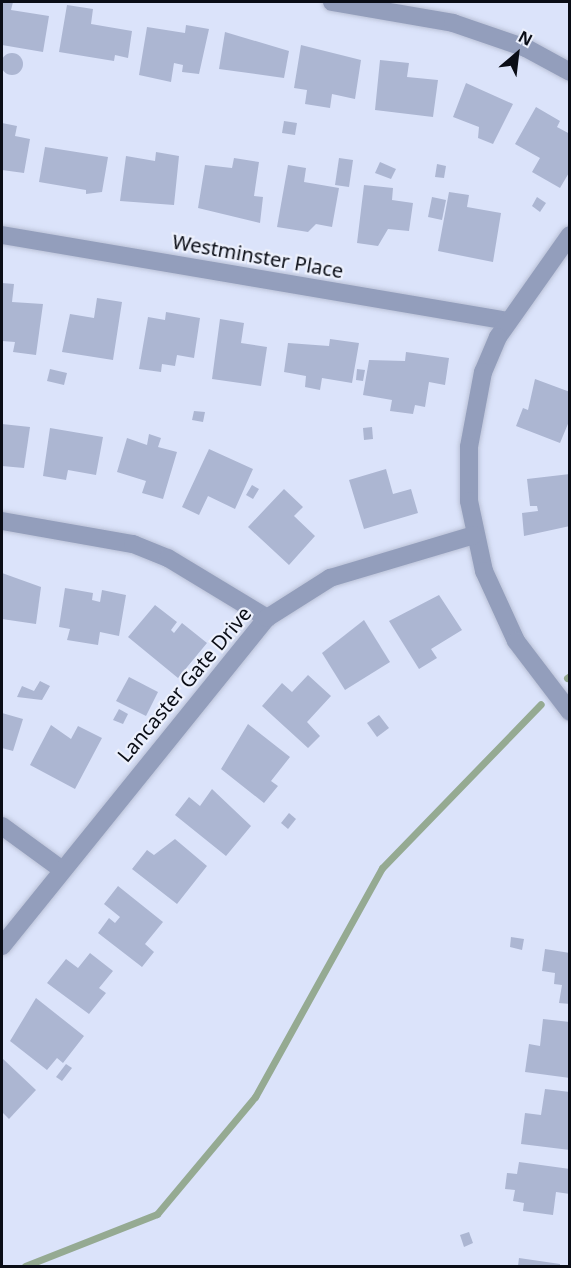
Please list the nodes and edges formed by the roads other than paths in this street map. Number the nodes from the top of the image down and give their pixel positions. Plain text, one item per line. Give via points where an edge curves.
1 (332, 2) edge
2 (570, 72) edge
3 (2, 235) edge
4 (570, 235) edge
5 (508, 321) junction
6 (2, 521) edge
7 (474, 535) junction
8 (267, 618) junction
9 (570, 712) edge
10 (2, 826) edge
11 (61, 869) junction
12 (2, 946) edge

1 - 2 street via 453,23 526,48
3 - 5 street, Westminster Place
4 - 5 street
5 - 7 street via 483,372 470,428
6 - 8 street via 133,544 168,558
7 - 8 street, Lancaster Gate Drive via 330,578
7 - 9 street via 498,607
8 - 11 street, Lancaster Gate Drive
10 - 11 street
11 - 12 street, Lancaster Gate Drive

